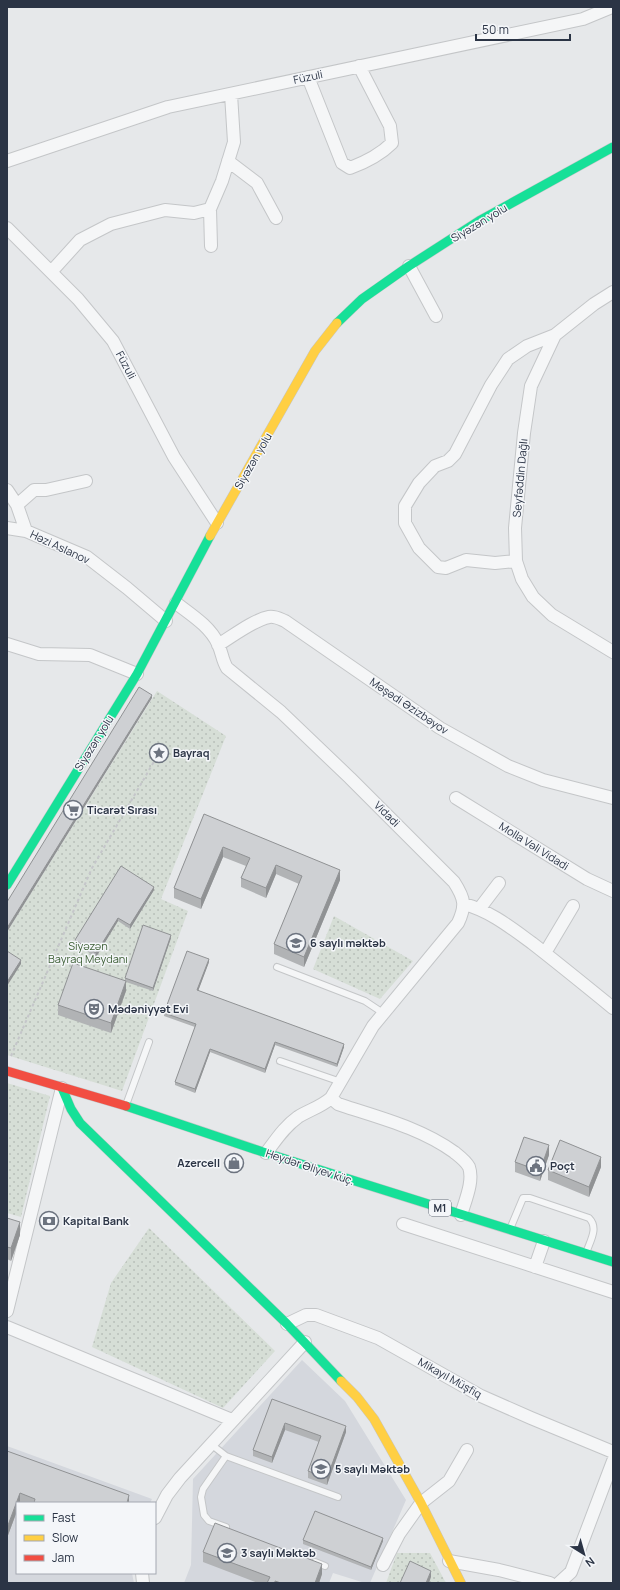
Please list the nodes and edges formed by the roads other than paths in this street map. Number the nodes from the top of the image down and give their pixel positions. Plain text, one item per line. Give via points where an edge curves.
1 (612, 7) edge
2 (359, 66) junction
3 (308, 77) junction
4 (231, 94) junction
5 (613, 147) edge
6 (7, 161) edge
7 (228, 161) junction
8 (210, 209) junction
9 (276, 218) dead end
10 (7, 228) edge
11 (211, 246) dead end
12 (409, 266) junction
13 (51, 272) junction
14 (613, 292) edge
15 (436, 316) dead end
16 (556, 335) junction
17 (86, 481) dead end
18 (7, 490) edge
19 (17, 505) junction
20 (217, 523) junction
21 (7, 528) edge
22 (26, 531) junction
23 (516, 561) junction
24 (176, 603) junction
25 (166, 621) junction
26 (7, 644) edge
27 (218, 644) junction
28 (613, 652) edge
29 (137, 674) junction
30 (456, 798) dead end
31 (613, 798) edge
32 (11, 872) edge
33 (499, 883) dead end
34 (7, 885) edge
35 (613, 891) edge
36 (464, 904) junction
37 (573, 906) dead end
38 (480, 908) junction
39 (545, 953) junction
40 (277, 967) dead end
41 (613, 1008) edge
42 (383, 1013) junction
43 (149, 1042) dead end
44 (280, 1061) dead end
45 (7, 1070) edge
46 (341, 1082) junction
47 (62, 1088) junction
48 (331, 1098) junction
49 (125, 1106) junction
50 (266, 1153) junction
51 (462, 1215) junction
52 (403, 1224) dead end
53 (510, 1230) junction
54 (544, 1240) junction
55 (586, 1254) junction
56 (613, 1262) edge
57 (534, 1267) junction
58 (613, 1292) edge
59 (7, 1310) edge
60 (287, 1324) junction
61 (7, 1327) edge
62 (305, 1342) junction
63 (232, 1420) junction
64 (212, 1444) junction
65 (467, 1450) dead end
66 (613, 1452) edge
67 (226, 1456) junction
68 (613, 1461) edge
69 (338, 1498) dead end
70 (421, 1503) junction
71 (156, 1512) edge
72 (230, 1529) edge
73 (311, 1560) edge
74 (449, 1561) junction
75 (383, 1565) dead end
76 (325, 1566) dead end
77 (462, 1583) edge
78 (550, 1583) edge
79 (559, 1583) edge

1 - 2 street, Füzuli via 583,19
2 - 3 street, Füzuli
2 - 3 street via 390,126 392,143 383,152 350,168 342,163
3 - 4 street, Füzuli
4 - 6 street, Füzuli via 168,107
4 - 7 street via 234,142
5 - 12 street, Siyəzən yolu via 479,221
7 - 8 street
7 - 9 street via 257,183
8 - 11 street
8 - 13 street via 194,213 164,210 111,224 80,240
10 - 13 street, Füzuli
12 - 15 street
12 - 20 street, Siyəzən yolu via 362,299 333,326 315,352
13 - 20 street, Füzuli via 78,299 113,341 174,457
14 - 16 street, Seyfəddin Dağlı
16 - 23 street, Seyfəddin Dağlı via 531,386 515,528
16 - 23 street via 527,346 508,360 491,385 455,454 448,461 434,466 419,483 405,506 405,523 419,548 438,566 446,568 466,560
17 - 19 street via 46,490 34,490
18 - 19 street, Həzi Aslanov
19 - 22 street, Həzi Aslanov
20 - 24 street, Siyəzən yolu
21 - 22 street
22 - 25 street, Həzi Aslanov via 87,557
23 - 28 street, Seyfəddin Dağlı via 522,580 552,615
24 - 25 street, Siyəzən yolu
24 - 27 street, Vidadi via 208,628
25 - 29 street, Siyəzən yolu
26 - 29 street via 39,654 90,655
27 - 31 street, Məşədi Əzizbəyov via 260,620 271,616 278,618 440,728 508,766 543,780
27 - 36 street, Vidadi via 227,668 281,712 350,778 454,882 462,894
29 - 32 street, Siyəzən yolu
30 - 35 street, Molla Vəli Vidadi via 587,879
32 - 34 street, Siyəzən yolu
33 - 38 street
36 - 38 street
36 - 42 street via 458,923
37 - 39 street
38 - 39 street
39 - 41 street
40 - 42 lane via 365,1002
42 - 46 street
43 - 49 lane
44 - 46 lane
45 - 47 street, Heydər Əliyev küç. / M1
46 - 48 street
47 - 49 street, Heydər Əliyev küç. / M1
47 - 59 street
47 - 60 street via 80,1122
48 - 50 street via 324,1105 289,1124
48 - 51 street via 338,1104 408,1127 439,1142 461,1157 469,1166 471,1177
49 - 50 street, Heydər Əliyev küç. / M1
50 - 51 street, Heydər Əliyev küç. / M1
51 - 53 street, Heydər Əliyev küç. / M1
52 - 57 street
53 - 54 street, Heydər Əliyev küç. / M1
53 - 55 lane via 523,1198 530,1198 589,1218 594,1228
54 - 55 street, Heydər Əliyev küç. / M1
54 - 57 street
55 - 56 street, Heydər Əliyev küç. / M1
57 - 58 street
60 - 62 street
60 - 66 street, Mikayıl Müşfiq via 306,1315 316,1315 378,1338 481,1396
61 - 63 street
62 - 63 street
62 - 70 street via 367,1408
63 - 64 street
64 - 67 lane
64 - 71 street via 180,1478
65 - 70 street via 449,1481
67 - 69 lane
67 - 72 lane via 203,1489 201,1497 204,1515 209,1521
68 - 79 street via 571,1572
70 - 74 street
70 - 75 street via 399,1534
73 - 76 lane
74 - 77 street
74 - 78 street

